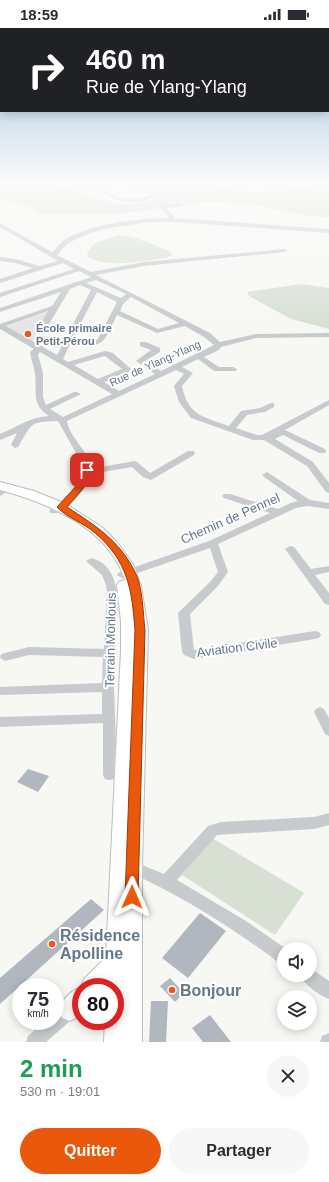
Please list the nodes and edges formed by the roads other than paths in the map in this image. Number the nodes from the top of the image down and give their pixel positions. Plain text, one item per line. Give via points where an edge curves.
1 (9, 230) edge
2 (95, 230) edge
3 (284, 250) dead end
4 (52, 256) junction
5 (0, 259) edge
6 (63, 261) junction
7 (38, 268) junction
8 (80, 269) junction
9 (94, 276) junction
10 (0, 281) edge
11 (80, 283) junction
12 (66, 288) junction
13 (94, 289) junction
14 (130, 294) junction
15 (0, 295) edge
16 (121, 301) junction
17 (54, 307) junction
18 (0, 310) edge
19 (115, 311) junction
20 (185, 324) junction
21 (0, 326) edge
22 (40, 332) dead end
23 (329, 335) edge
24 (68, 342) junction
25 (143, 344) dead end
26 (218, 345) junction
27 (39, 349) junction
28 (198, 356) junction
29 (58, 360) junction
30 (66, 365) junction
31 (175, 366) junction
32 (233, 368) dead end
33 (160, 374) junction
34 (98, 382) junction
35 (117, 393) junction
36 (77, 394) dead end
37 (329, 402) edge
38 (271, 405) dead end
39 (43, 409) junction
40 (61, 419) junction
41 (300, 425) dead end
42 (24, 427) junction
43 (231, 429) junction
44 (285, 433) junction
45 (0, 436) edge
46 (15, 445) dead end
47 (322, 451) dead end
48 (191, 453) dead end
49 (87, 472) junction
50 (267, 475) dead end
51 (2, 490) edge
52 (329, 490) edge
53 (227, 496) dead end
54 (307, 503) junction
55 (329, 506) edge
56 (58, 509) junction
57 (277, 512) junction
58 (213, 543) junction
59 (290, 548) dead end
60 (91, 561) dead end
61 (329, 569) edge
62 (308, 573) junction
63 (126, 574) junction
64 (329, 601) edge
65 (315, 634) dead end
66 (111, 653) junction
67 (5, 657) dead end
68 (108, 687) junction
69 (0, 690) edge
70 (109, 704) junction
71 (132, 706) junction
72 (320, 712) dead end
73 (109, 718) junction
74 (0, 722) edge
75 (329, 731) edge
76 (110, 775) dead end
77 (329, 819) edge
78 (127, 868) junction
79 (166, 882) junction
80 (277, 952) edge
81 (117, 961) junction
82 (101, 978) edge
83 (317, 982) edge
84 (329, 991) edge
85 (72, 1009) edge
86 (107, 1030) edge
87 (34, 1042) edge
88 (109, 1042) edge
89 (116, 1042) edge
90 (130, 1042) edge

1 - 4 street, Rue de Ylang-Ylang
2 - 4 street via 66,242
3 - 9 street via 144,264
4 - 6 street, Rue de Ylang-Ylang
5 - 7 street
6 - 7 street
6 - 8 street, Rue de Ylang-Ylang
7 - 10 street
8 - 9 street, Rue de Ylang-Ylang
8 - 15 street
9 - 11 street
9 - 14 street, Rue de Ylang-Ylang
11 - 12 street
11 - 13 street
12 - 17 street
12 - 18 street
13 - 16 street
13 - 24 street
14 - 16 street
14 - 20 street, Rue de Ylang-Ylang
16 - 19 street
17 - 21 street
17 - 22 street
19 - 20 street via 157,331
19 - 24 street via 101,340 95,343
20 - 26 street, Rue de Ylang-Ylang via 212,338
21 - 27 street
23 - 26 street via 256,336
24 - 29 street
25 - 33 street via 157,350 140,361
26 - 28 street, Rue de Ylang-Ylang
27 - 29 street
27 - 39 street via 34,352 34,356 39,372 38,398
28 - 31 street, Rue de Ylang-Ylang
28 - 32 street via 217,370
29 - 30 street
30 - 34 street
30 - 34 street via 105,353 127,369
31 - 33 street, Rue de Ylang-Ylang
31 - 43 street via 189,373 178,386 180,399 187,409 194,416
33 - 35 street, Rue de Ylang-Ylang
34 - 35 street
35 - 40 street, Rue de Ylang-Ylang
36 - 39 street
37 - 43 street via 264,437 256,438
38 - 43 street via 262,410 244,413
39 - 40 street
40 - 42 street via 33,420
40 - 49 street via 87,463
41 - 44 street
42 - 45 street
42 - 46 street
44 - 47 street
44 - 52 street via 268,439 266,443 310,464
48 - 49 street via 151,477 134,464
49 - 56 street via 82,485 70,500
50 - 54 street
51 - 56 highway
53 - 57 street
54 - 55 street, Chemin de Pennel
54 - 57 street, Chemin de Pennel
56 - 63 highway via 96,539
57 - 58 street, Chemin de Pennel
58 - 63 street, Chemin de Pennel
58 - 65 street, Aviation Civile via 223,572 184,613 188,652 194,655
59 - 62 street
60 - 66 street, Terrain Monlouis via 102,567 110,579
61 - 62 street
62 - 64 street
63 - 71 highway
66 - 67 street via 32,650
66 - 68 street, Terrain Monlouis
68 - 69 street
68 - 70 street, Terrain Monlouis
70 - 71 street, Terrain Monlouis
70 - 73 street, Terrain Monlouis
71 - 78 highway
71 - 78 highway via 123,827
72 - 75 street
73 - 74 street
73 - 76 street, Terrain Monlouis
77 - 79 street via 314,823 213,830
78 - 79 street
78 - 81 highway
78 - 90 highway
79 - 80 street via 241,926
81 - 82 highway
81 - 89 highway
83 - 84 street
85 - 87 street
86 - 88 highway

